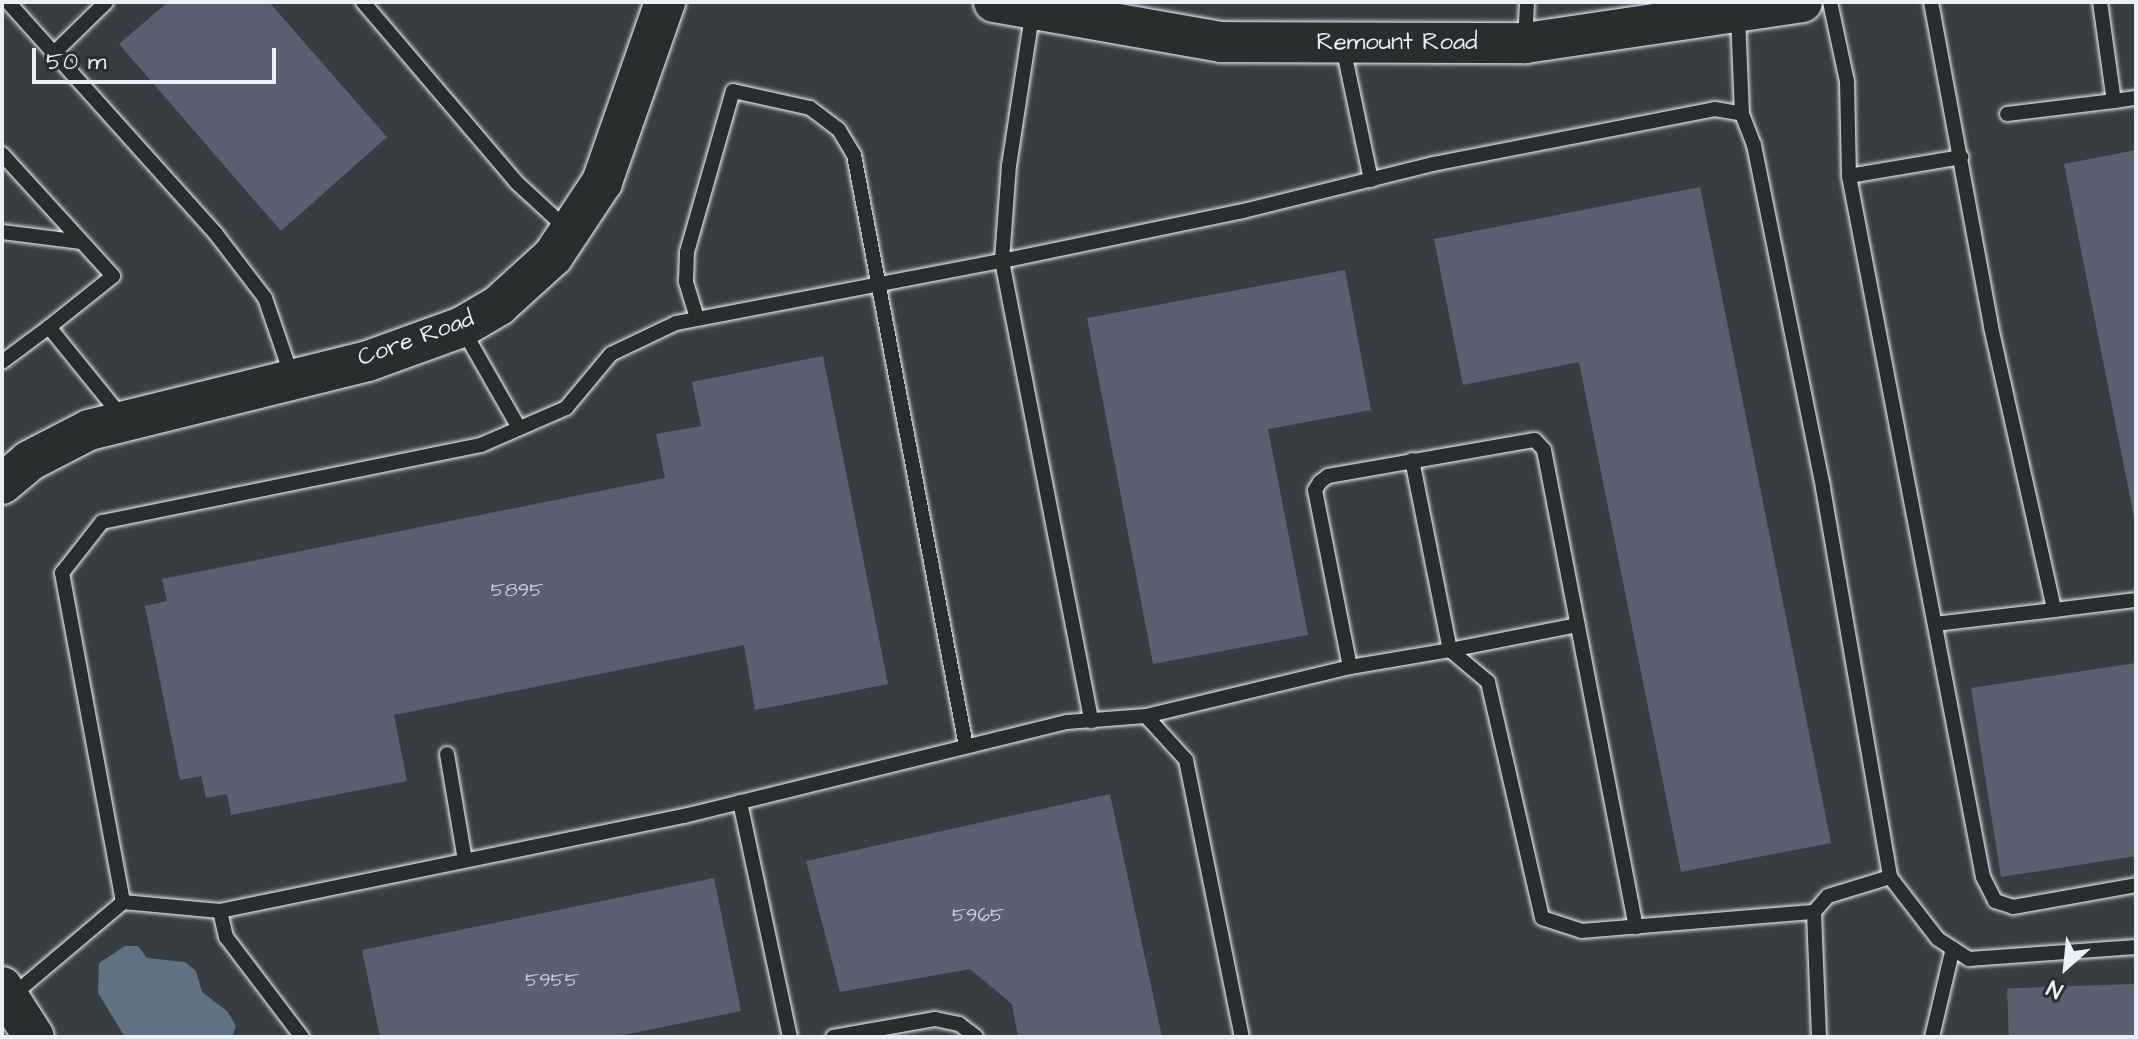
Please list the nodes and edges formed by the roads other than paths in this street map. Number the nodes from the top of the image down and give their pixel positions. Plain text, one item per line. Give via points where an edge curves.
1 (8, 2) edge
2 (106, 2) edge
3 (363, 2) edge
4 (665, 2) edge
5 (994, 2) edge
6 (1527, 2) edge
7 (1802, 2) edge
8 (1830, 2) edge
9 (1931, 2) edge
10 (2100, 2) edge
11 (1033, 9) junction
12 (1738, 11) junction
13 (1342, 43) junction
14 (1525, 43) junction
15 (54, 53) junction
16 (2136, 98) edge
17 (2114, 101) junction
18 (1742, 114) junction
19 (2007, 114) dead end
20 (2, 154) edge
21 (1961, 157) junction
22 (1849, 176) junction
23 (1371, 180) junction
24 (2, 232) edge
25 (571, 233) junction
26 (81, 242) junction
27 (1002, 261) junction
28 (876, 285) junction
29 (697, 318) junction
30 (49, 327) junction
31 (462, 327) junction
32 (2, 362) edge
33 (292, 377) junction
34 (124, 419) junction
35 (519, 428) junction
36 (1412, 460) junction
37 (2, 484) edge
38 (2136, 600) edge
39 (2054, 610) junction
40 (1935, 624) junction
41 (1578, 625) junction
42 (1450, 650) junction
43 (1350, 667) junction
44 (1146, 716) junction
45 (1091, 721) junction
46 (966, 746) junction
47 (447, 754) dead end
48 (740, 802) junction
49 (465, 860) junction
50 (1890, 877) junction
51 (2136, 885) edge
52 (123, 902) junction
53 (220, 911) junction
54 (1814, 912) junction
55 (1636, 927) junction
56 (2136, 947) edge
57 (1953, 948) junction
58 (14, 1012) edge
59 (302, 1037) edge
60 (790, 1037) edge
61 (833, 1037) edge
62 (976, 1037) edge
63 (1242, 1037) edge
64 (1819, 1037) edge
65 (1932, 1037) edge

1 - 15 lane
2 - 15 lane
3 - 25 lane via 516,182
4 - 25 street, Core Road via 602,182
5 - 11 street, Remount Road
6 - 14 lane
7 - 12 street, Remount Road
8 - 22 lane via 1847,81
9 - 21 lane
10 - 17 lane
11 - 13 street, Remount Road via 1221,42
11 - 27 lane via 1009,165
12 - 14 street, Remount Road
12 - 18 lane
13 - 14 street, Remount Road
13 - 23 lane
15 - 33 lane via 216,234 265,298
16 - 17 lane
17 - 19 lane
18 - 23 lane via 1715,109
18 - 50 lane via 1754,145 1823,488
20 - 26 lane
21 - 22 lane
21 - 39 lane via 1991,327
22 - 40 lane
23 - 27 lane
24 - 26 lane
25 - 31 street, Core Road via 531,277
26 - 30 lane via 113,276
27 - 28 lane
27 - 45 lane
28 - 29 lane
28 - 29 lane via 854,155 839,130 810,108 733,91 687,252 686,281
28 - 46 lane
29 - 35 lane via 611,354 566,408
30 - 32 lane
30 - 34 lane
31 - 33 street, Core Road via 368,361
31 - 35 lane
33 - 34 street, Core Road
34 - 37 street, Core Road via 69,439
35 - 52 lane via 481,445 102,522 62,573
36 - 41 lane via 1535,440 1544,450
36 - 42 lane
36 - 43 lane via 1328,476 1315,490
38 - 39 lane
39 - 40 lane
40 - 51 lane via 1973,840 1995,901 2013,907
41 - 42 lane
41 - 55 lane
42 - 43 lane
42 - 55 lane via 1488,682 1542,918 1582,931
43 - 44 lane
44 - 45 lane
44 - 63 lane via 1186,760
45 - 46 lane
46 - 48 lane
47 - 49 lane
48 - 49 lane
48 - 60 lane
49 - 53 lane
50 - 54 lane via 1828,896
50 - 57 lane via 1938,939
52 - 53 lane
52 - 58 lane
53 - 59 lane via 226,937
54 - 55 lane
54 - 64 lane
56 - 57 lane via 1969,959
57 - 65 lane
61 - 62 lane via 935,1019 959,1024

